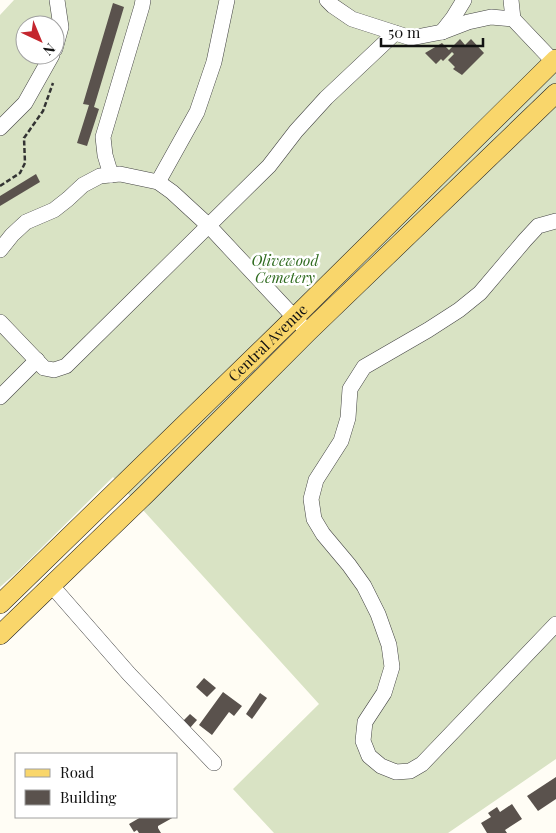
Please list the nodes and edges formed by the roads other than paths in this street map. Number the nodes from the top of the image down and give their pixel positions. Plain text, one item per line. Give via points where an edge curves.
1 (57, 0) edge
2 (143, 0) edge
3 (226, 0) edge
4 (327, 0) edge
5 (464, 0) edge
6 (511, 0) edge
7 (59, 15) edge
8 (513, 19) junction
9 (442, 32) junction
10 (395, 33) junction
11 (555, 60) edge
12 (47, 65) edge
13 (556, 93) edge
14 (0, 128) edge
15 (111, 175) junction
16 (158, 182) junction
17 (556, 221) edge
18 (208, 226) junction
19 (0, 250) edge
20 (295, 317) junction
21 (0, 322) edge
22 (308, 332) junction
23 (37, 360) junction
24 (0, 397) edge
25 (52, 586) junction
26 (0, 604) edge
27 (556, 624) edge
28 (0, 634) edge
29 (214, 763) dead end

1 - 7 lane
2 - 15 lane via 103,138
3 - 16 lane via 214,62 197,112
4 - 10 lane via 352,18
5 - 9 lane
6 - 8 lane
8 - 9 lane via 491,17
8 - 11 lane
9 - 10 lane via 411,38
10 - 18 lane via 326,98 269,166
11 - 20 main road, Central Avenue
12 - 14 lane via 25,103
13 - 22 main road, Central Avenue
15 - 16 lane
15 - 19 lane via 100,176 83,185 54,210 26,222
16 - 18 lane
17 - 27 lane via 538,226 480,293 459,310 364,367 350,389 348,418 341,441 316,480 311,499 314,518 322,534 364,586 389,645 392,667 384,693 364,722 362,741 369,756 381,766 396,772 410,771 422,764
18 - 20 lane
18 - 23 lane via 66,366 54,370 44,368
20 - 22 lane
20 - 26 main road, Central Avenue
21 - 23 lane
22 - 25 main road, Central Avenue
23 - 24 lane
25 - 28 main road, Central Avenue
25 - 29 lane

